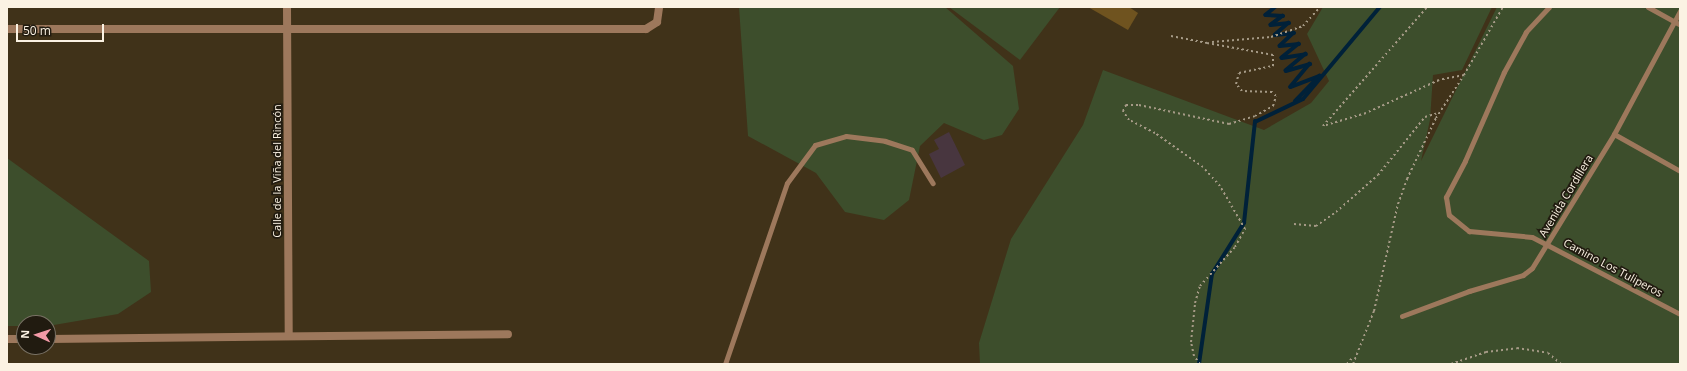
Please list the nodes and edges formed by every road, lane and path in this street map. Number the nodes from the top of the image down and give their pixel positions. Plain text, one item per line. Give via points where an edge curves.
1 (287, 7) edge
2 (659, 7) edge
3 (1320, 7) edge
4 (1427, 7) edge
5 (1503, 7) edge
6 (1549, 7) edge
7 (1648, 7) edge
8 (1680, 10) edge
9 (1674, 22) junction
10 (1680, 25) edge
11 (7, 29) edge
12 (287, 30) junction
13 (1171, 36) dead end
14 (1207, 43) junction
15 (1464, 75) junction
16 (1440, 113) junction
17 (1614, 134) junction
18 (1680, 171) edge
19 (933, 183) dead end
20 (1294, 224) dead end
21 (1548, 246) junction
22 (1680, 314) edge
23 (1402, 316) dead end
24 (508, 334) dead end
25 (289, 335) junction
26 (56, 339) edge
27 (1354, 357) junction
28 (725, 364) edge
29 (1200, 364) edge
30 (1347, 364) edge
31 (1353, 364) edge
32 (1451, 364) edge
33 (1561, 364) edge

1 - 12 street, Calle de la Viña del Rincón
2 - 12 street via 657,22 646,29
3 - 14 path via 1303,26 1271,37
4 - 15 path via 1323,126 1366,113 1439,80
5 - 15 path
6 - 21 lane, Camino Los Tuliperos via 1526,32 1504,72 1465,161 1446,196 1449,215 1469,232 1524,234
7 - 9 lane
8 - 9 lane, Avenida Cordillera
9 - 10 lane
9 - 17 lane, Avenida Cordillera
11 - 12 street
12 - 25 street, Calle de la Viña del Rincón
13 - 14 path
14 - 29 path via 1273,55 1273,66 1239,73 1236,84 1242,91 1272,92 1276,96 1273,106 1255,116 1228,124 1139,105 1126,105 1122,111 1129,120 1155,133 1203,167 1220,186 1245,229 1235,247 1200,286 1195,303 1191,342 1194,356
15 - 16 path
16 - 20 path via 1425,117 1378,175 1336,212 1316,226
16 - 27 path via 1422,146 1398,204 1374,311
17 - 18 lane
17 - 21 lane, Avenida Cordillera
19 - 28 lane via 912,150 885,141 846,136 815,145 788,183
21 - 22 lane, Camino Los Tuliperos
21 - 23 lane, Avenida Cordillera via 1523,275 1469,290
24 - 25 street
25 - 26 street
27 - 30 path
27 - 31 path
32 - 33 path via 1486,352 1517,348 1548,353

